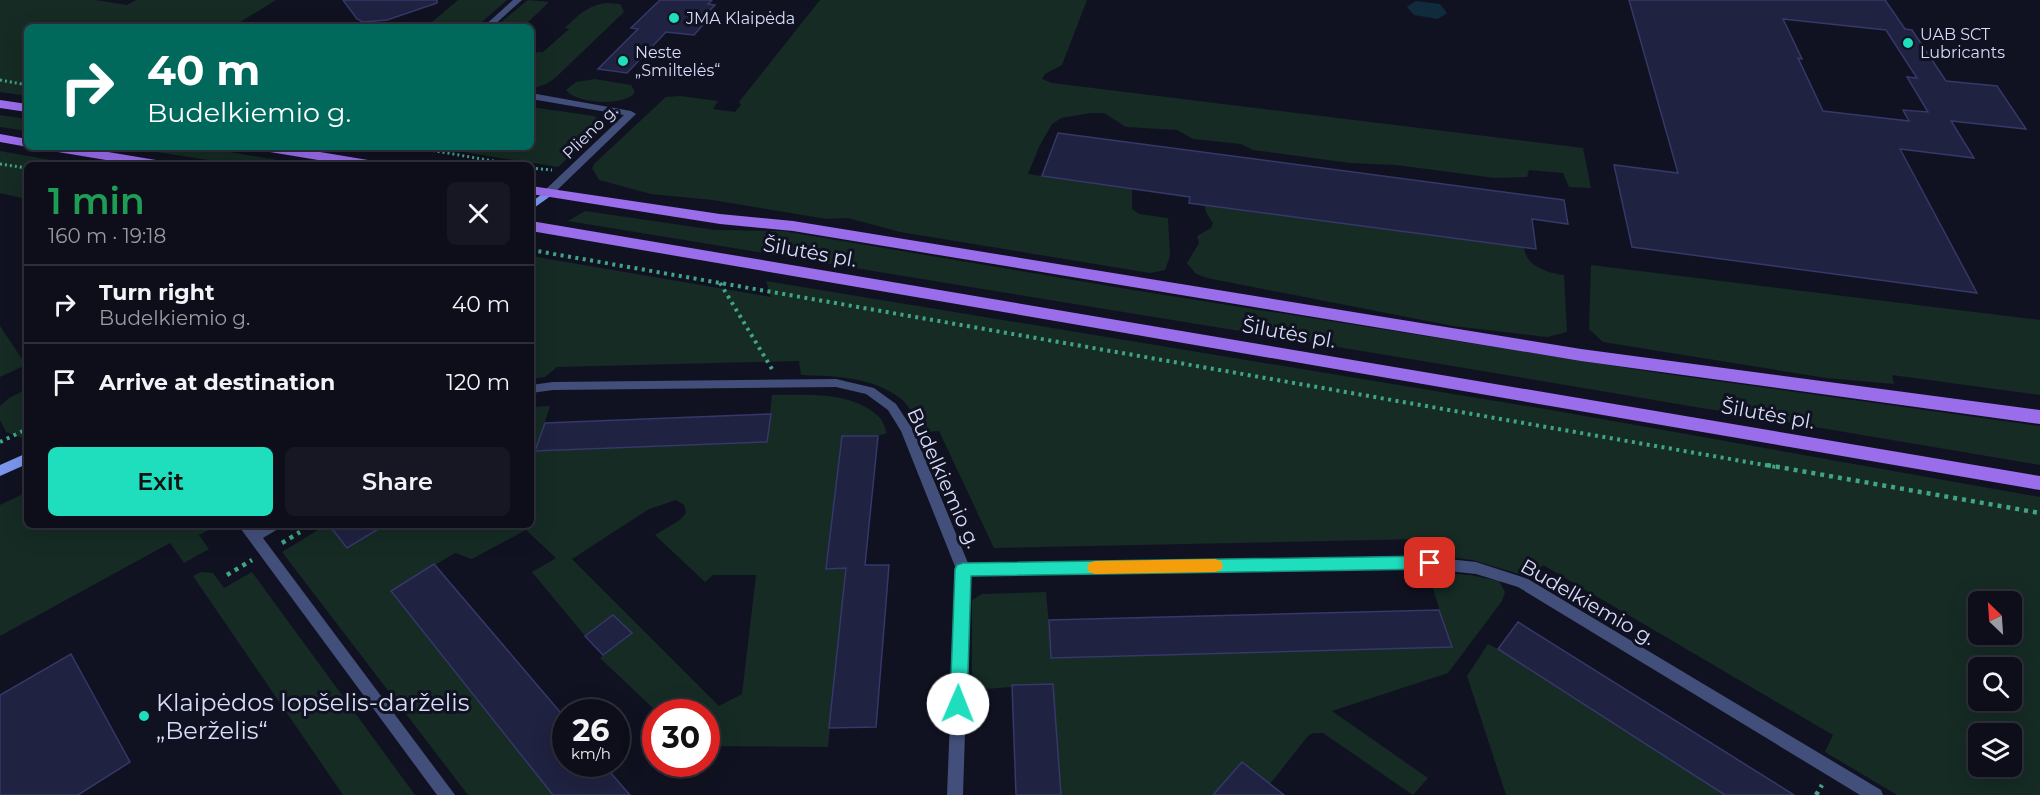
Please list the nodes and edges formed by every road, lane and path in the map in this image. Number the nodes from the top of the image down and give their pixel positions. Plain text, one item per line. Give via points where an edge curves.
1 (518, 0) edge
2 (490, 24) edge
3 (0, 80) edge
4 (24, 84) edge
5 (534, 97) edge
6 (0, 104) edge
7 (24, 108) edge
8 (0, 138) edge
9 (24, 142) edge
10 (70, 150) edge
11 (282, 150) edge
12 (430, 150) edge
13 (144, 162) edge
14 (356, 162) edge
15 (499, 162) edge
16 (0, 164) edge
17 (24, 168) edge
18 (534, 191) edge
19 (548, 193) junction
20 (534, 205) edge
21 (534, 227) edge
22 (534, 251) edge
23 (720, 283) junction
24 (780, 383) junction
25 (534, 389) edge
26 (2040, 417) edge
27 (24, 430) edge
28 (0, 442) edge
29 (24, 459) edge
30 (0, 471) edge
31 (2040, 483) edge
32 (2040, 513) edge
33 (249, 531) edge
34 (963, 569) junction
35 (447, 795) edge
36 (955, 795) edge
37 (1875, 795) edge

1 - 2 street
3 - 4 path
5 - 19 street, Plieno g. via 631,114
6 - 7 main road
8 - 9 main road
10 - 13 main road
11 - 14 main road
12 - 15 path
16 - 17 path
18 - 19 main road, Šilutės pl.
19 - 20 street
19 - 26 main road, Šilutės pl. via 793,226 1581,355
21 - 31 main road, Šilutės pl.
22 - 23 path
23 - 24 path
23 - 32 path
24 - 25 street, Budelkiemio g.
24 - 34 street, Budelkiemio g. via 836,383 870,391 892,408 907,430
27 - 28 path
29 - 30 street
33 - 35 street
34 - 36 street
34 - 37 street, Budelkiemio g. via 1430,563 1476,568 1523,583

